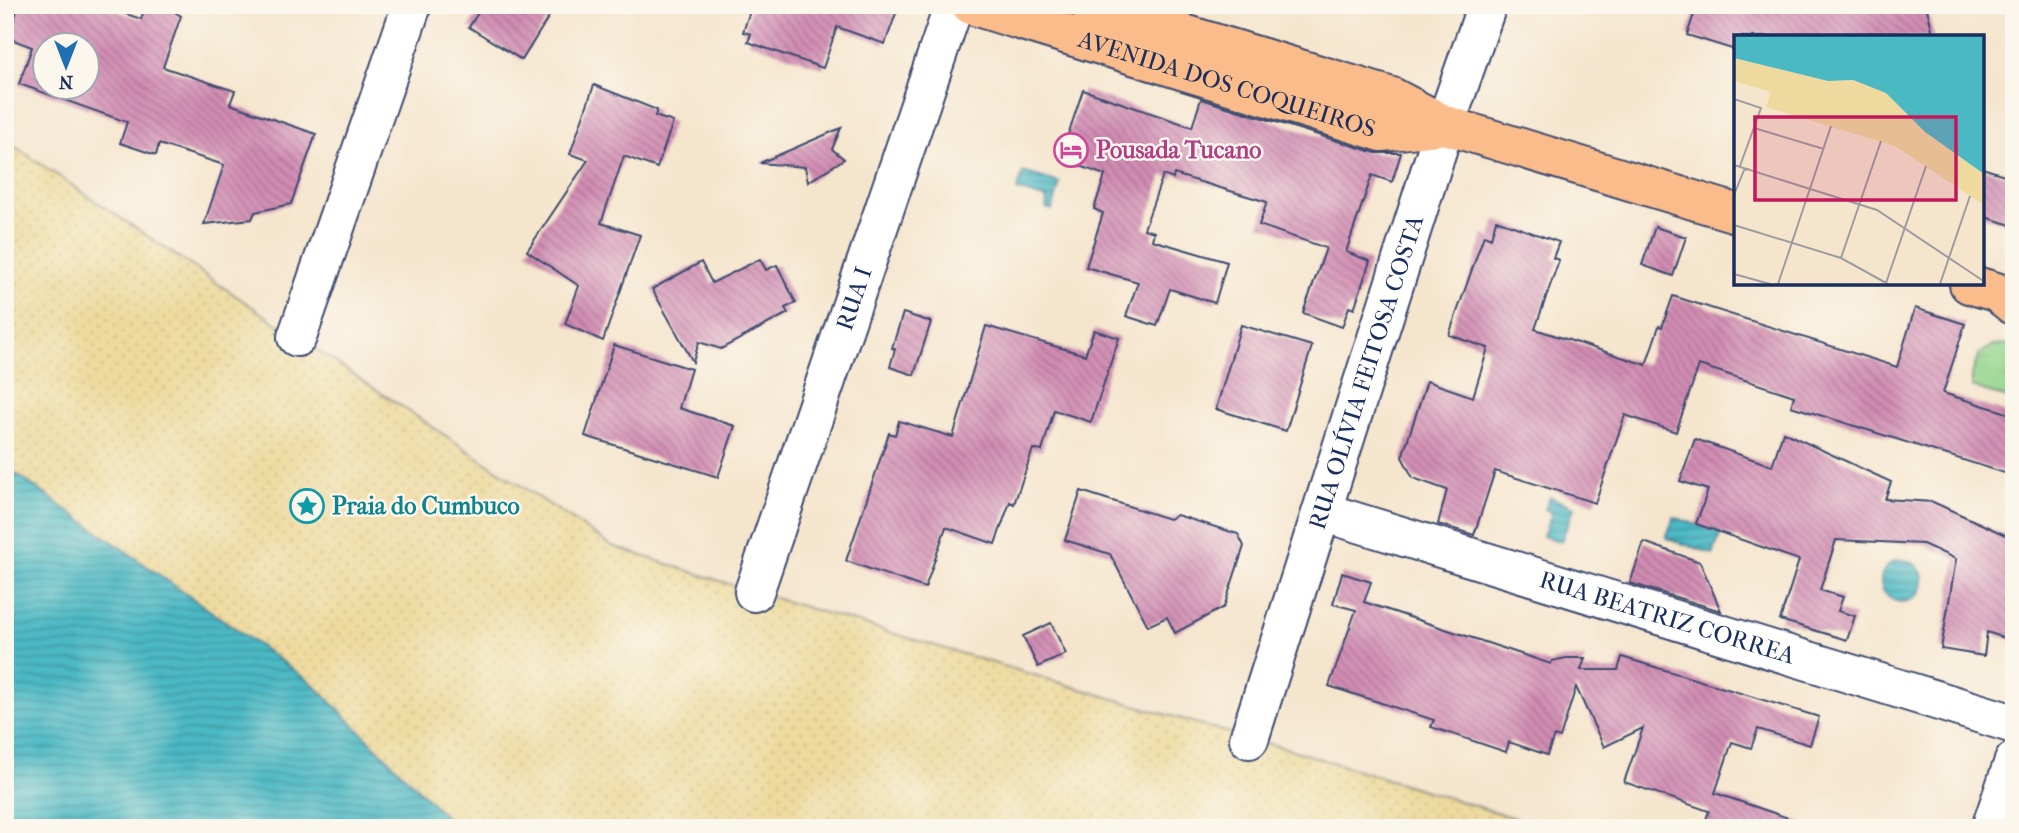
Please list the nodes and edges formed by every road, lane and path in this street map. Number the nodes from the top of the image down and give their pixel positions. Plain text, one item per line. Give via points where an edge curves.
1 (412, 5) edge
2 (954, 5) edge
3 (971, 5) edge
4 (1089, 5) edge
5 (1486, 5) edge
6 (1445, 125) junction
7 (1734, 213) edge
8 (297, 337) dead end
9 (1323, 512) junction
10 (754, 592) dead end
11 (2014, 724) edge
12 (1249, 739) dead end
13 (2014, 761) edge
14 (1991, 828) edge

1 - 8 street
2 - 10 street, RUA I
3 - 6 main road, AVENIDA DOS COQUEIROS via 1382,132
4 - 6 main road, AVENIDA DOS COQUEIROS via 1392,97
5 - 6 street, RUA OLÍVIA FEITOSA COSTA
6 - 7 main road, AVENIDA DOS COQUEIROS
6 - 9 street, RUA OLÍVIA FEITOSA COSTA
9 - 11 street, RUA BEATRIZ CORREA
9 - 12 street, RUA OLÍVIA FEITOSA COSTA
13 - 14 street

